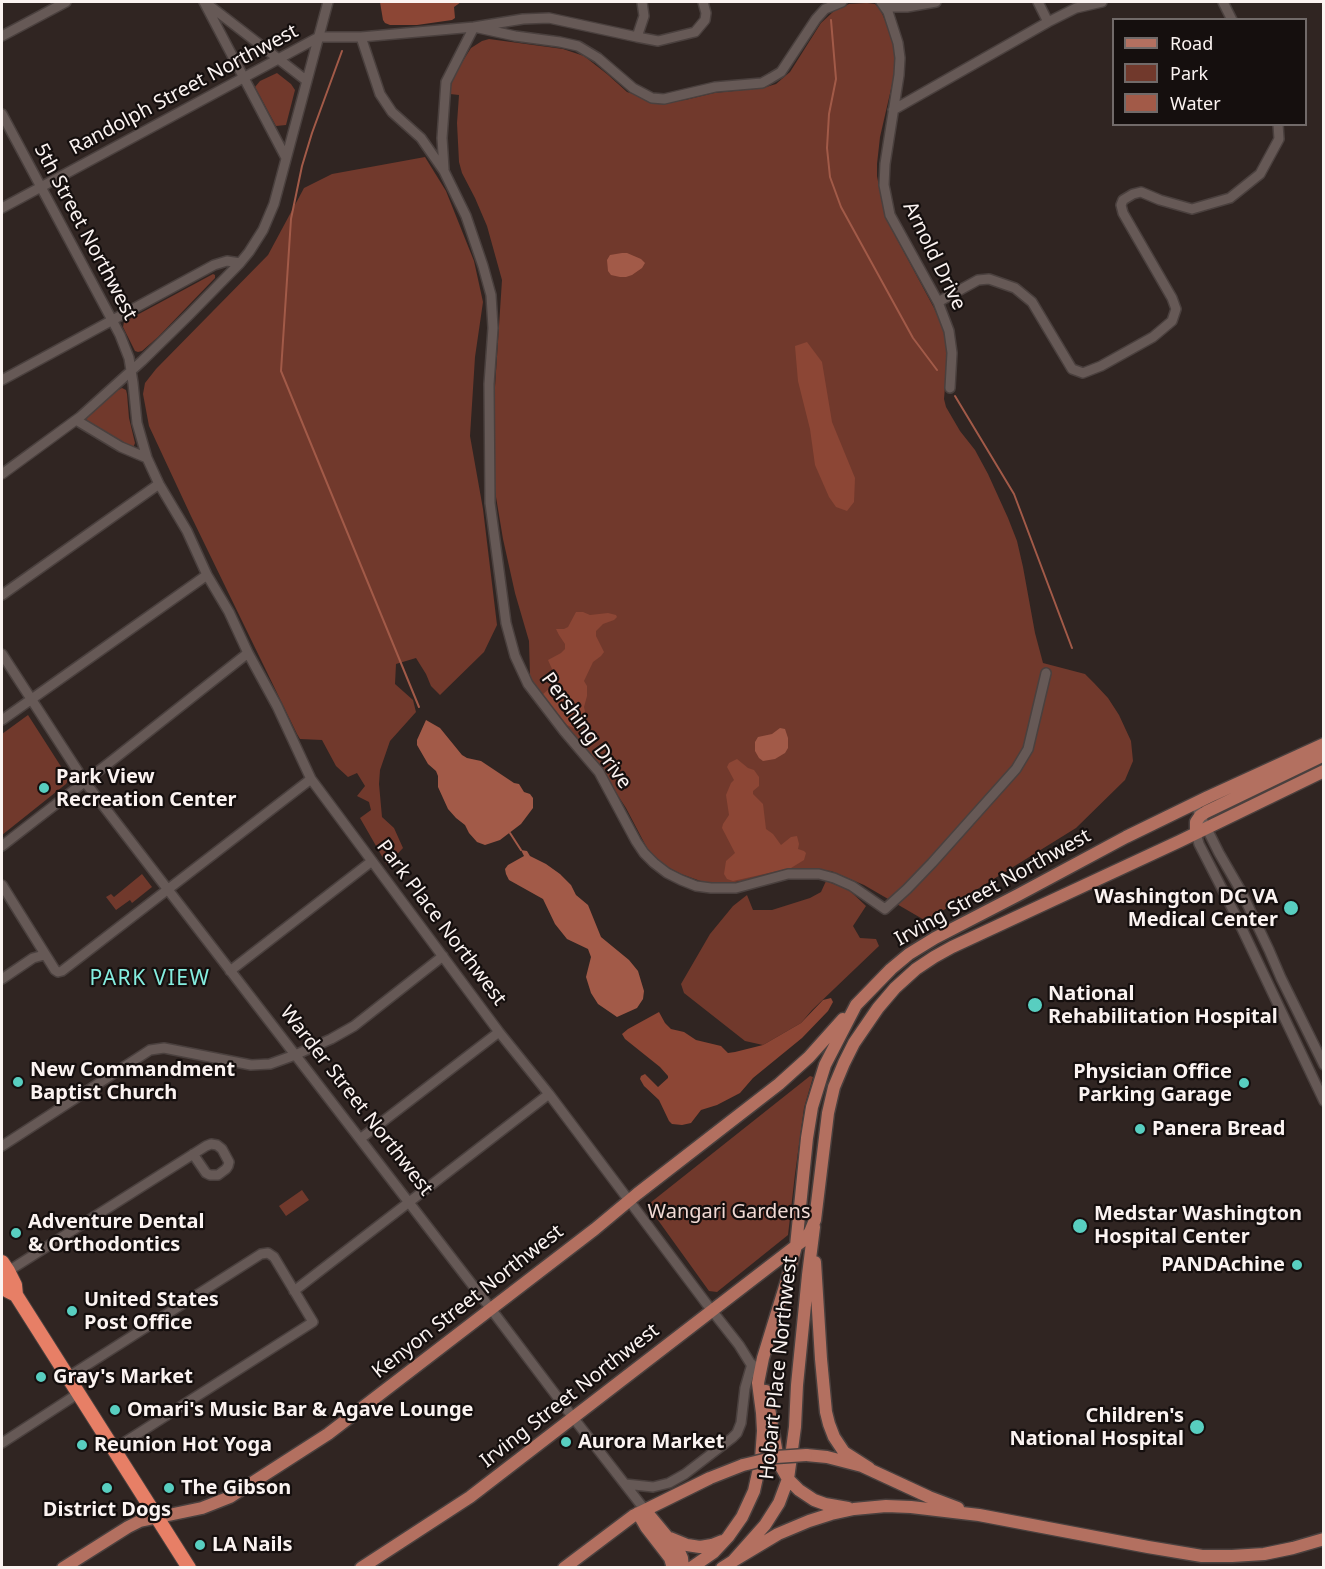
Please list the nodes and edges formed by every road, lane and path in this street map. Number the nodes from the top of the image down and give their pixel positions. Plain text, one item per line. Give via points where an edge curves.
1 (66, 2) edge
2 (204, 2) edge
3 (328, 2) edge
4 (642, 2) edge
5 (703, 2) edge
6 (842, 2) edge
7 (936, 2) edge
8 (1038, 2) edge
9 (1102, 2) edge
10 (1223, 2) edge
11 (883, 4) edge
12 (1231, 18) edge
13 (1048, 21) junction
14 (474, 27) junction
15 (2, 36) edge
16 (319, 37) junction
17 (361, 37) junction
18 (637, 37) junction
19 (279, 59) junction
20 (244, 78) junction
21 (307, 81) junction
22 (893, 110) junction
23 (2, 114) edge
24 (1278, 126) edge
25 (286, 158) junction
26 (444, 171) junction
27 (41, 187) junction
28 (2, 208) edge
29 (240, 263) junction
30 (938, 302) junction
31 (112, 320) junction
32 (131, 370) junction
33 (2, 380) edge
34 (950, 388) dead end
35 (76, 420) junction
36 (147, 458) junction
37 (2, 474) edge
38 (159, 484) junction
39 (207, 575) junction
40 (2, 595) edge
41 (248, 653) junction
42 (2, 654) edge
43 (1046, 673) dead end
44 (31, 700) junction
45 (2, 720) edge
46 (1323, 744) edge
47 (1323, 755) edge
48 (1323, 771) edge
49 (311, 779) junction
50 (85, 782) junction
51 (1194, 803) junction
52 (1200, 816) junction
53 (1201, 831) junction
54 (2, 846) edge
55 (372, 861) junction
56 (2, 885) edge
57 (168, 890) junction
58 (44, 955) junction
59 (443, 956) junction
60 (230, 971) junction
61 (2, 979) edge
62 (856, 1005) junction
63 (499, 1032) junction
64 (295, 1055) junction
65 (1323, 1065) edge
66 (549, 1094) junction
67 (1323, 1101) edge
68 (360, 1139) junction
69 (2, 1146) edge
70 (193, 1154) dead end
71 (629, 1201) junction
72 (409, 1202) junction
73 (815, 1220) junction
74 (796, 1246) junction
75 (812, 1251) junction
76 (3, 1273) edge
77 (294, 1291) junction
78 (491, 1309) junction
79 (711, 1311) junction
80 (752, 1364) junction
81 (68, 1377) junction
82 (759, 1377) junction
83 (79, 1394) junction
84 (573, 1418) junction
85 (2, 1443) edge
86 (114, 1449) junction
87 (869, 1468) junction
88 (788, 1479) junction
89 (625, 1484) junction
90 (854, 1509) junction
91 (642, 1511) junction
92 (979, 1515) junction
93 (157, 1517) junction
94 (728, 1537) junction
95 (668, 1538) junction
96 (1323, 1539) edge
97 (733, 1561) junction
98 (63, 1568) edge
99 (189, 1568) edge
100 (361, 1568) edge
101 (564, 1568) edge
102 (673, 1568) edge
103 (683, 1568) edge
104 (691, 1568) edge
105 (722, 1568) edge

1 - 15 street
2 - 19 street
2 - 20 street
3 - 16 street
4 - 18 street via 644,16
5 - 18 street via 705,20 695,32 658,41
6 - 14 street via 825,9 781,72 762,83 715,87 664,99 652,98 633,88 578,46
7 - 11 street via 907,7
8 - 13 street
9 - 13 street
10 - 12 street
11 - 22 street, Arnold Drive via 900,58
13 - 22 street
14 - 17 street
14 - 18 street via 549,18
14 - 26 street via 446,82
16 - 17 street
16 - 19 street, Randolph Street Northwest
16 - 21 street
17 - 26 street, Pershing Drive via 380,94 392,112 421,138
19 - 20 street, Randolph Street Northwest
19 - 21 street
20 - 25 street
20 - 27 street, Randolph Street Northwest
21 - 25 street
22 - 30 street, Arnold Drive via 884,185 890,215
23 - 27 street, 5th Street Northwest
24 - 30 street via 1280,139 1260,174 1230,198 1192,209 1141,192 1123,200 1123,213 1176,309 1172,321 1153,337 1101,366 1083,373 1072,369 1032,302 1015,288 989,279 978,280
25 - 29 street via 267,221
26 - 43 street, Pershing Drive via 466,216 490,295 490,503 506,623 515,656 528,684 599,772 636,841 654,863 681,880 711,888 736,888 788,874 819,874 852,886 885,909 1016,769 1028,749
27 - 28 street, Randolph Street Northwest
27 - 31 street, 5th Street Northwest
29 - 31 street via 214,265
29 - 32 street
30 - 34 street, Arnold Drive via 949,331
31 - 32 street, 5th Street Northwest via 127,350
31 - 33 street
32 - 35 street
32 - 36 street, Park Place Northwest via 137,423
35 - 36 street
35 - 37 street
36 - 38 street, Park Place Northwest
38 - 39 street, Park Place Northwest
38 - 40 street
39 - 41 street, Park Place Northwest
39 - 44 street
41 - 49 street, Park Place Northwest
41 - 50 street
42 - 44 street, Warder Street Northwest
44 - 45 street
44 - 50 street, Warder Street Northwest
46 - 51 main road, Irving Street Northwest
47 - 52 main road
48 - 53 main road, Irving Street Northwest
49 - 55 street, Park Place Northwest
49 - 57 street
50 - 54 street
50 - 57 street, Warder Street Northwest
51 - 52 street
51 - 62 main road, Irving Street Northwest via 926,942 891,969
52 - 53 main road via 1196,822
53 - 65 street via 1241,891
53 - 67 street via 1199,844
53 - 73 main road, Irving Street Northwest via 943,952 895,988 854,1043 834,1087
55 - 59 street, Park Place Northwest
55 - 60 street
56 - 58 street
57 - 58 street via 58,972
57 - 60 street, Warder Street Northwest
58 - 61 street
59 - 63 street, Park Place Northwest
59 - 64 street via 354,1026
60 - 64 street, Warder Street Northwest
62 - 71 main road, Kenyon Street Northwest via 790,1075
62 - 74 main road, Irving Street Northwest via 828,1059 814,1098
63 - 66 street, Park Place Northwest
63 - 68 street
64 - 68 street, Warder Street Northwest
64 - 69 street via 270,1064 251,1065 164,1048 150,1050
66 - 71 street, Park Place Northwest
66 - 72 street
68 - 72 street, Warder Street Northwest
70 - 76 street
71 - 78 main road, Kenyon Street Northwest
71 - 79 street, Park Place Northwest
72 - 77 street
72 - 78 street, Warder Street Northwest
73 - 74 main road, Irving Street Northwest via 808,1235
73 - 75 main road, Hobart Place Northwest
74 - 79 main road, Irving Street Northwest
74 - 82 main road, Hobart Place Northwest
75 - 87 main road via 829,1424 844,1452
75 - 88 main road, Hobart Place Northwest
76 - 81 highway via 8,1291 16,1295
77 - 81 street via 274,1257 261,1254
77 - 86 street via 313,1322
78 - 84 street, Warder Street Northwest
78 - 93 main road, Kenyon Street Northwest via 328,1434 237,1493 202,1508
79 - 80 street, Park Place Northwest
79 - 84 main road, Irving Street Northwest
80 - 82 street, Park Place Northwest
80 - 89 street via 741,1423 732,1438 669,1483 653,1487
81 - 83 highway
82 - 88 main road via 769,1401 777,1454
82 - 94 main road, Hobart Place Northwest via 763,1431 759,1467 750,1501
83 - 85 street
83 - 86 highway
84 - 89 street, Warder Street Northwest
84 - 100 main road, Irving Street Northwest via 461,1503
86 - 93 highway
87 - 91 main road, bridge via 806,1455 776,1457 721,1473
87 - 92 main road via 938,1501
88 - 90 main road via 814,1500
88 - 97 main road, Hobart Place Northwest via 770,1518
89 - 91 street, Warder Street Northwest
90 - 92 main road via 898,1506
90 - 97 main road via 798,1525
91 - 95 main road, Warder Street Northwest
91 - 101 main road
91 - 102 main road, Warder Street Northwest via 646,1527
92 - 96 main road via 1211,1556 1264,1554
93 - 98 main road, Kenyon Street Northwest via 128,1527
93 - 99 highway
94 - 95 main road via 703,1546
94 - 104 main road, Hobart Place Northwest
95 - 103 main road, Warder Street Northwest via 681,1555
97 - 105 main road, Hobart Place Northwest

